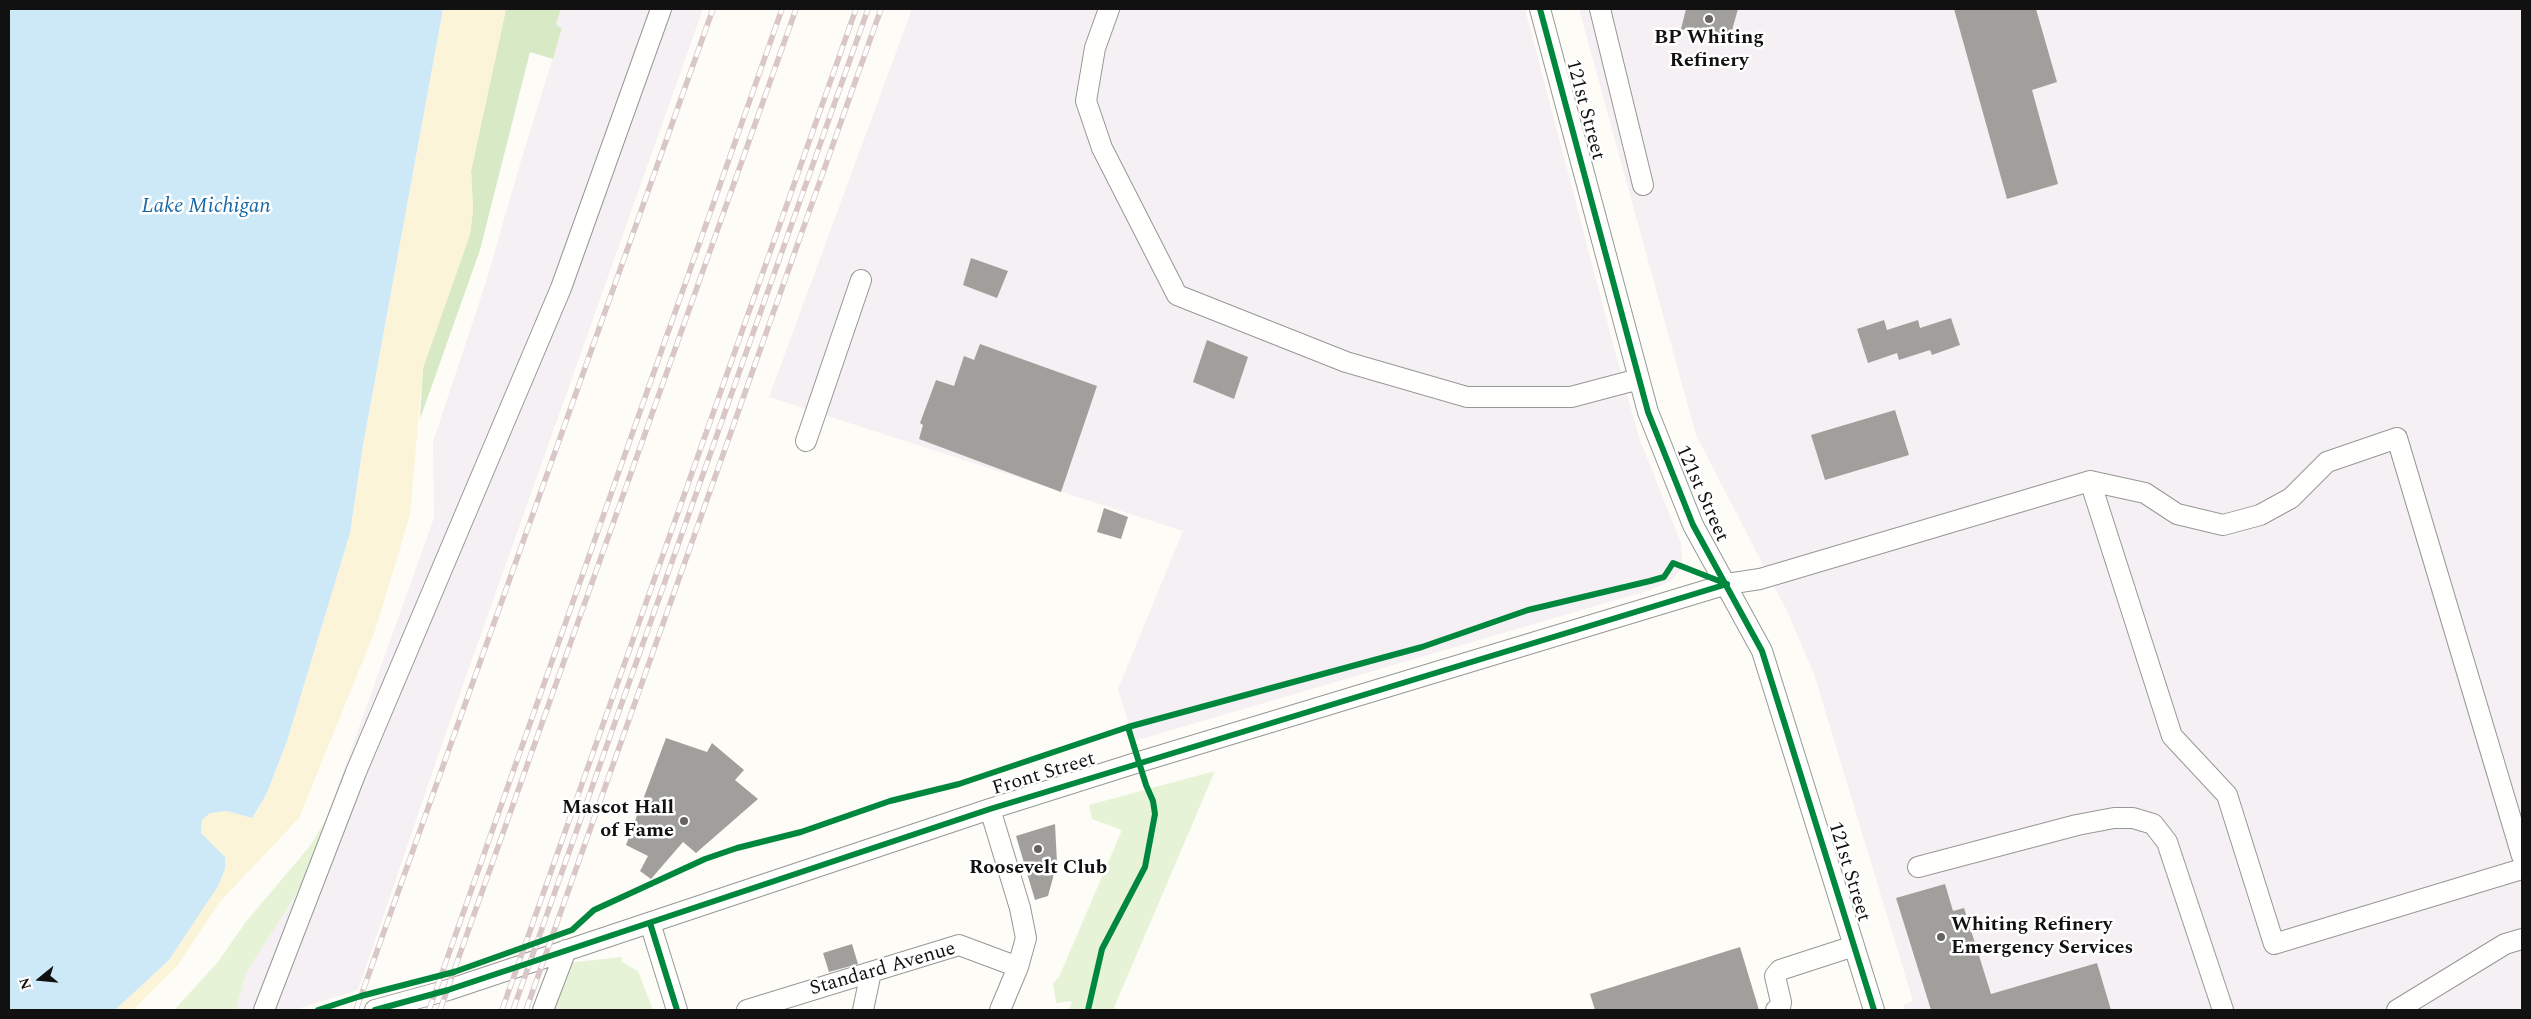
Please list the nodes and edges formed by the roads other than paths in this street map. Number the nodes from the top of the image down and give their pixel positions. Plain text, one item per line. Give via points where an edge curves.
1 (661, 9) edge
2 (1109, 9) edge
3 (1540, 9) edge
4 (1600, 9) edge
5 (1643, 185) dead end
6 (861, 280) dead end
7 (1639, 379) junction
8 (806, 441) dead end
9 (2090, 481) junction
10 (1727, 584) junction
11 (990, 809) junction
12 (2522, 856) edge
13 (1918, 867) dead end
14 (2522, 869) edge
15 (650, 923) junction
16 (2522, 939) edge
17 (1854, 946) junction
18 (566, 950) junction
19 (1018, 967) junction
20 (871, 972) junction
21 (264, 1010) edge
22 (375, 1010) edge
23 (543, 1010) edge
24 (677, 1010) edge
25 (747, 1010) edge
26 (863, 1010) edge
27 (1000, 1010) edge
28 (1776, 1010) edge
29 (1874, 1010) edge
30 (2223, 1010) edge
31 (2397, 1010) edge

1 - 21 street via 561,288 356,772
2 - 7 street via 1095,48 1086,101 1102,148 1177,295 1346,362 1466,397 1571,397
3 - 7 street, 121st Street
4 - 5 street
6 - 8 street
7 - 10 street, 121st Street via 1648,412 1692,525
9 - 10 street, Front Street via 1760,579
9 - 12 street via 2145,493 2176,514 2223,524 2260,515 2291,498 2327,462 2397,438
9 - 14 street via 2172,736 2227,795 2274,944
10 - 11 street, Front Street
10 - 17 street, 121st Street via 1762,651
11 - 15 street, Front Street
11 - 19 street via 1024,926 1026,938
13 - 30 street via 2114,818 2133,818 2153,824 2167,842
15 - 18 street, Front Street
15 - 24 street
16 - 31 street via 2505,944
17 - 28 street via 1780,970 1775,976 1781,1002
17 - 29 street, 121st Street
18 - 22 street, Front Street via 448,990
18 - 23 street
19 - 20 street, Standard Avenue via 959,945
19 - 27 street
20 - 25 street, Standard Avenue
20 - 26 street

